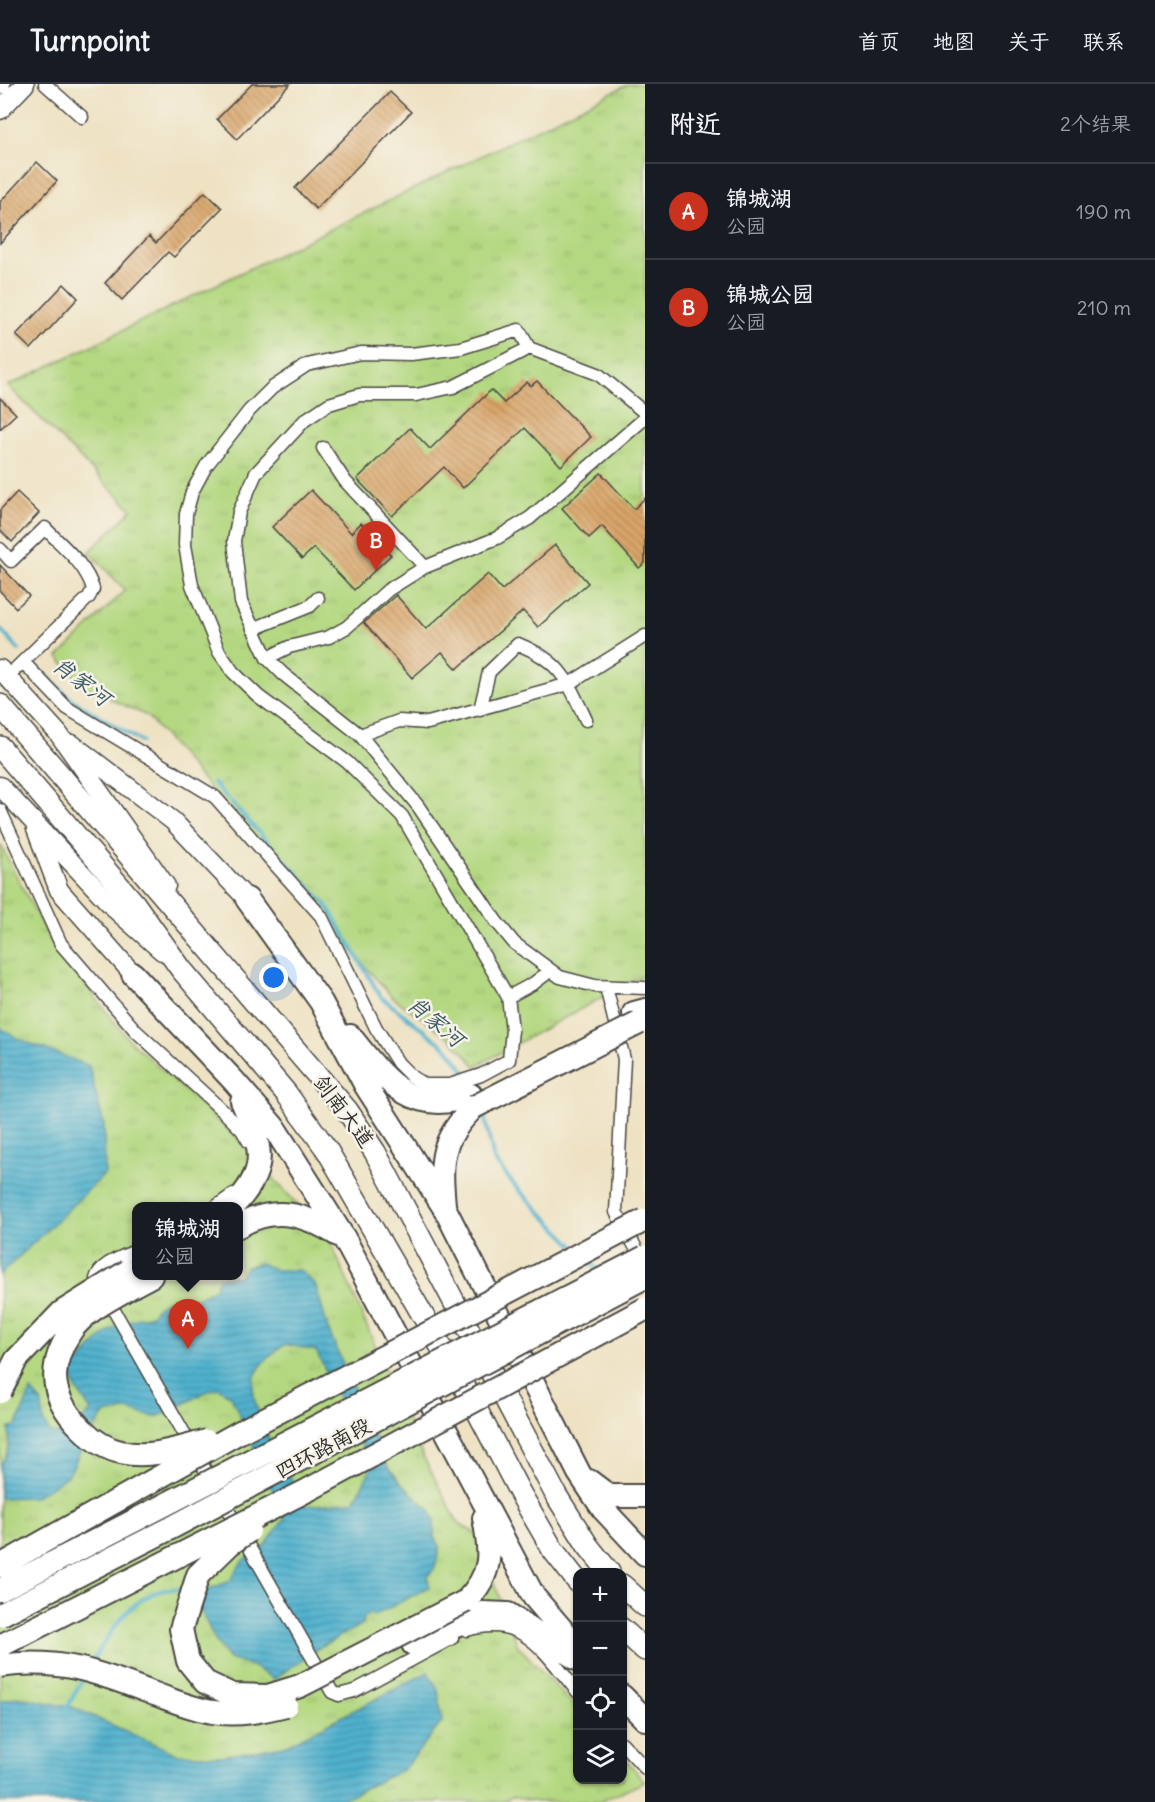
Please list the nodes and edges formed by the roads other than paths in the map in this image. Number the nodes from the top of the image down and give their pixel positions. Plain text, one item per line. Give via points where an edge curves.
1 (25, 84) edge
2 (45, 84) edge
3 (0, 110) edge
4 (82, 117) dead end
5 (530, 348) junction
6 (645, 413) edge
7 (645, 418) edge
8 (322, 448) dead end
9 (0, 549) edge
10 (425, 567) junction
11 (318, 598) dead end
12 (252, 629) junction
13 (645, 636) edge
14 (267, 658) junction
15 (23, 662) junction
16 (3, 673) edge
17 (569, 684) junction
18 (0, 705) edge
19 (480, 710) junction
20 (586, 720) dead end
21 (58, 734) junction
22 (360, 735) junction
23 (0, 747) edge
24 (0, 786) edge
25 (0, 810) edge
26 (32, 819) junction
27 (247, 899) joint
28 (211, 949) junction
29 (182, 969) junction
30 (550, 971) junction
31 (133, 974) joint
32 (606, 987) junction
33 (645, 988) edge
34 (508, 998) junction
35 (321, 1002) junction
36 (641, 1017) edge
37 (233, 1080) junction
38 (472, 1090) junction
39 (223, 1202) edge
40 (237, 1202) edge
41 (445, 1209) junction
42 (645, 1220) edge
43 (243, 1225) edge
44 (344, 1238) junction
45 (132, 1253) edge
46 (645, 1257) edge
47 (645, 1264) edge
48 (132, 1276) edge
49 (645, 1277) edge
50 (132, 1279) edge
51 (645, 1309) edge
52 (0, 1392) edge
53 (238, 1433) junction
54 (579, 1473) junction
55 (308, 1490) junction
56 (480, 1496) junction
57 (645, 1496) edge
58 (645, 1554) edge
59 (0, 1566) edge
60 (606, 1568) edge
61 (573, 1576) edge
62 (0, 1590) edge
63 (627, 1590) edge
64 (645, 1606) edge
65 (0, 1615) edge
66 (627, 1634) edge
67 (573, 1642) edge
68 (0, 1646) edge
69 (645, 1650) edge
70 (573, 1656) edge
71 (0, 1666) edge
72 (573, 1686) edge
73 (627, 1701) edge
74 (645, 1719) edge
75 (627, 1748) edge
76 (645, 1768) edge

1 - 3 main road
2 - 4 street
5 - 6 street via 598,374
5 - 12 street via 453,387 416,395 359,395 329,404 305,420 277,448 255,473 239,512 234,542 241,602
5 - 34 street via 519,330 461,348 411,354 361,353 307,365 272,388 206,466 189,503 186,545 192,585 219,652 233,672 258,696 347,762 402,816
7 - 10 street via 530,518 496,538
8 - 10 street via 345,481
9 - 15 street via 11,561 45,528 76,559 93,589
10 - 14 street via 388,590 347,627
11 - 12 street via 310,606
12 - 14 street
13 - 17 street
14 - 22 street
15 - 16 street
15 - 38 street via 67,708 215,797 321,916 376,1028 398,1063 425,1084
16 - 21 main road
17 - 19 street
17 - 19 street via 542,654 518,644 489,672
17 - 20 street
18 - 28 highway, 剑南大道
19 - 22 street via 428,723 399,721
21 - 27 main road via 173,820
21 - 28 main road
22 - 30 street via 418,806 496,921 514,943
23 - 29 highway, 剑南大道 via 134,903
24 - 26 main road
25 - 39 street via 61,944 136,1031 224,1112 249,1141 251,1163 246,1180
26 - 29 main road via 117,911
26 - 31 main road via 59,890
27 - 35 highway
28 - 60 highway, 剑南大道 via 347,1110 375,1152 556,1495
29 - 61 highway, 剑南大道 via 286,1093 327,1150 469,1395 520,1493 553,1550
30 - 32 street via 560,977
30 - 34 street
31 - 37 highway
32 - 33 street
32 - 47 street via 624,1059 616,1212
34 - 38 street via 512,1030 509,1060
35 - 38 highway via 399,1090 431,1102 458,1100
35 - 41 highway via 366,1086
36 - 38 highway, bridge
37 - 40 highway via 259,1140 259,1166
37 - 44 highway via 273,1126
38 - 41 highway via 440,1164
41 - 54 highway
42 - 53 highway, bridge
43 - 44 highway via 284,1212 315,1220
44 - 56 highway
45 - 72 street via 98,1271 96,1279 332,1692 339,1695 354,1690 467,1630 484,1625 519,1630
46 - 62 highway, 四环路南段, bridge
48 - 52 highway, bridge via 93,1291 55,1320 16,1360
49 - 65 highway, 四环路南段, bridge
50 - 53 highway, bridge via 72,1330 58,1355 54,1380 59,1403 95,1441 122,1452 160,1453
51 - 55 highway, bridge
53 - 59 highway, bridge
54 - 57 highway via 609,1496
54 - 58 highway via 603,1509
55 - 56 highway, bridge via 230,1544 198,1575 181,1629 188,1661 205,1682 232,1695 268,1696 300,1686 466,1602 482,1585 491,1551
55 - 68 highway, bridge
56 - 67 highway via 534,1597
63 - 64 highway
66 - 69 highway
70 - 71 highway, bridge via 508,1614 483,1613 295,1702 250,1714 214,1712 182,1704 88,1669 63,1664
73 - 74 highway
75 - 76 street

